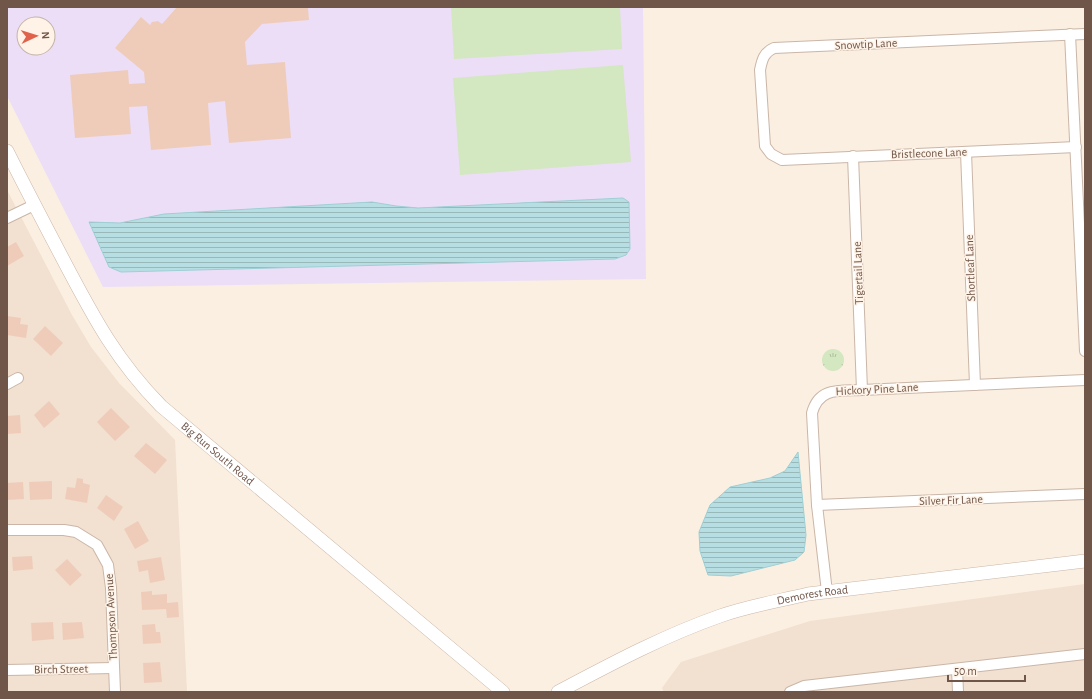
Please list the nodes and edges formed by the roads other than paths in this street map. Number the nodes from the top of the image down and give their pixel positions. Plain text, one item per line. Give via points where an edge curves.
1 (1070, 34) junction
2 (1085, 34) edge
3 (1076, 147) junction
4 (7, 151) edge
5 (966, 152) junction
6 (853, 156) junction
7 (782, 160) joint
8 (34, 205) junction
9 (7, 218) edge
10 (1085, 351) edge
11 (18, 378) dead end
12 (1085, 380) edge
13 (7, 384) edge
14 (974, 385) junction
15 (862, 390) junction
16 (1085, 494) edge
17 (817, 505) junction
18 (7, 530) edge
19 (1085, 561) edge
20 (827, 592) junction
21 (1085, 654) edge
22 (114, 668) junction
23 (957, 669) junction
24 (7, 670) edge
25 (115, 692) edge
26 (503, 692) edge
27 (558, 692) edge
28 (790, 692) edge
29 (958, 692) edge

1 - 2 street, Snowtip Lane
1 - 3 street
1 - 7 street, Snowtip Lane via 774,48 767,51 760,70 765,146 771,154
3 - 5 street, Bristlecone Lane
3 - 10 street
4 - 8 street, Big Run South Road
5 - 6 street, Bristlecone Lane
5 - 14 street, Shortleaf Lane
6 - 7 street, Bristlecone Lane
6 - 15 street, Tigertail Lane
8 - 9 street
8 - 26 street, Big Run South Road via 109,343 161,406
11 - 13 street
12 - 14 street, Hickory Pine Lane
14 - 15 street, Hickory Pine Lane
15 - 17 street, Hickory Pine Lane via 828,392 815,403 812,413
16 - 17 street, Silver Fir Lane
17 - 20 street, Hickory Pine Lane
18 - 22 street, Thompson Avenue via 64,530 81,535 97,545 108,566
19 - 20 street, Demorest Road
20 - 27 street, Demorest Road via 721,615 643,647
21 - 23 street
22 - 24 street, Birch Street
22 - 25 street, Thompson Avenue
23 - 28 street via 804,686
23 - 29 street

